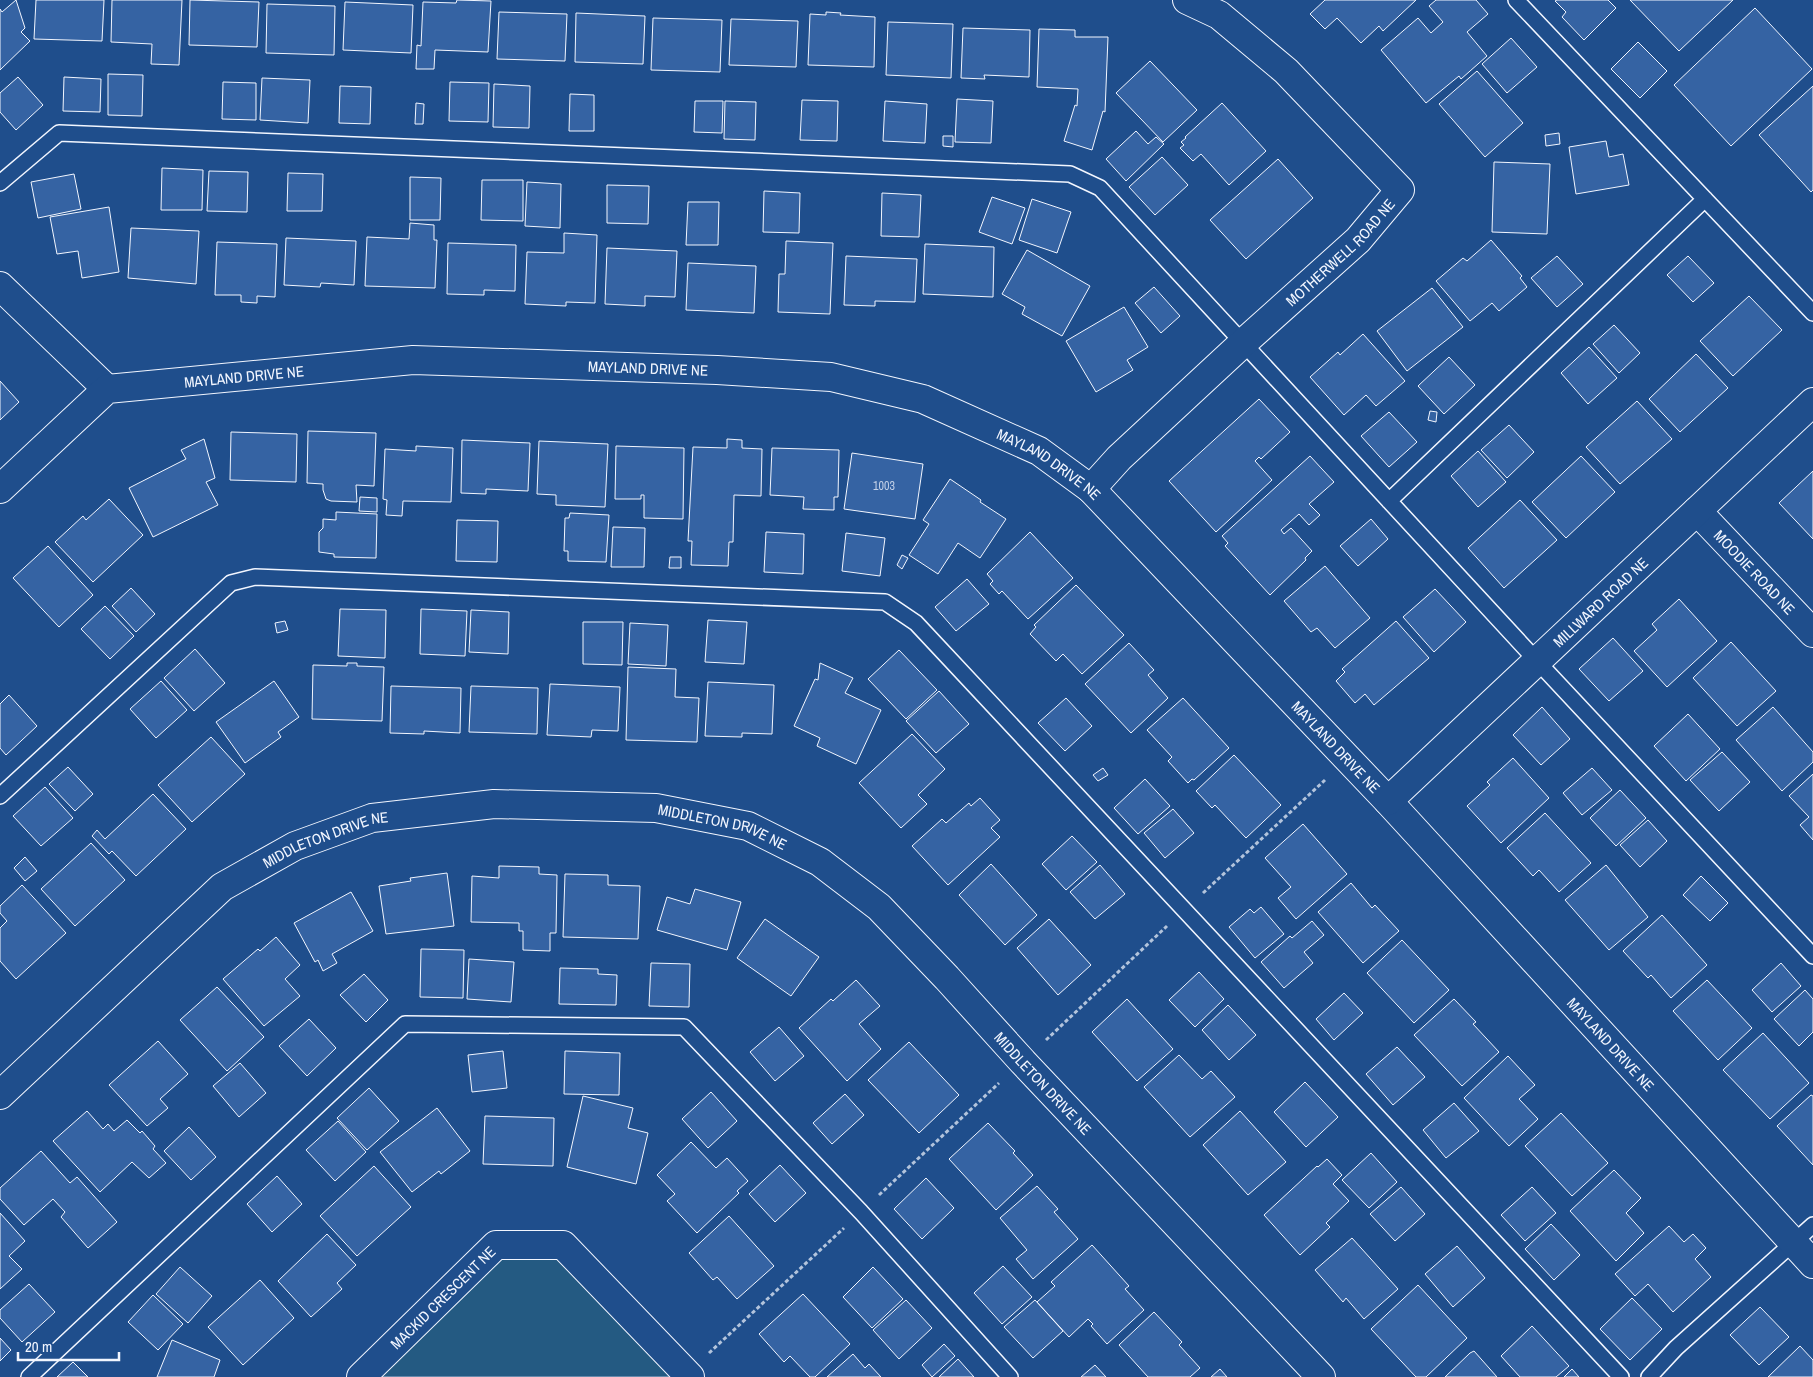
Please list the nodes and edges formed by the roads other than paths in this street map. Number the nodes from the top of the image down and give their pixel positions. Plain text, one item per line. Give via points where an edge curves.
1 (1187, 0) edge
2 (1516, 0) edge
3 (0, 183) edge
4 (1705, 199) junction
5 (0, 286) edge
6 (1813, 313) edge
7 (1243, 343) junction
8 (107, 389) junction
9 (1813, 402) edge
10 (0, 489) edge
11 (1092, 489) junction
12 (1389, 501) junction
13 (1697, 511) junction
14 (1813, 633) edge
15 (1537, 662) junction
16 (0, 796) edge
17 (1388, 801) junction
18 (1813, 956) edge
19 (0, 1095) edge
20 (1813, 1225) edge
21 (1794, 1243) junction
22 (1813, 1264) edge
23 (29, 1377) edge
24 (361, 1377) edge
25 (690, 1377) edge
26 (1010, 1377) edge
27 (1321, 1377) edge
28 (1621, 1377) edge
29 (1649, 1377) edge

1 - 7 street, MOTHERWELL ROAD NE via 1219,15 1286,71 1400,190 1358,240
2 - 4 lane
3 - 7 lane via 59,133 1070,174 1100,188
4 - 6 lane
4 - 12 lane
5 - 8 street
7 - 11 street, MOTHERWELL ROAD NE via 1119,458
7 - 12 lane
8 - 10 street
8 - 11 street, MAYLAND DRIVE NE via 413,360 831,376 923,399 1038,451
9 - 13 street, MILLWARD ROAD NE
11 - 17 street, MAYLAND DRIVE NE
12 - 15 lane
13 - 14 street, MOODIE ROAD NE
13 - 15 street, MILLWARD ROAD NE
15 - 17 street, MILLWARD ROAD NE
15 - 18 lane
16 - 28 lane via 231,583 255,577 884,602 916,623
17 - 21 street, MAYLAND DRIVE NE
19 - 27 street, MIDDLETON DRIVE NE via 222,887 295,846 372,818 494,804 656,808 748,826 820,862 879,907
20 - 21 lane
21 - 22 street, MAYLAND DRIVE NE
21 - 29 lane via 1676,1348
23 - 26 lane via 405,1024 684,1027 860,1212
24 - 25 street, MACKID CRESCENT NE via 496,1245 563,1244

